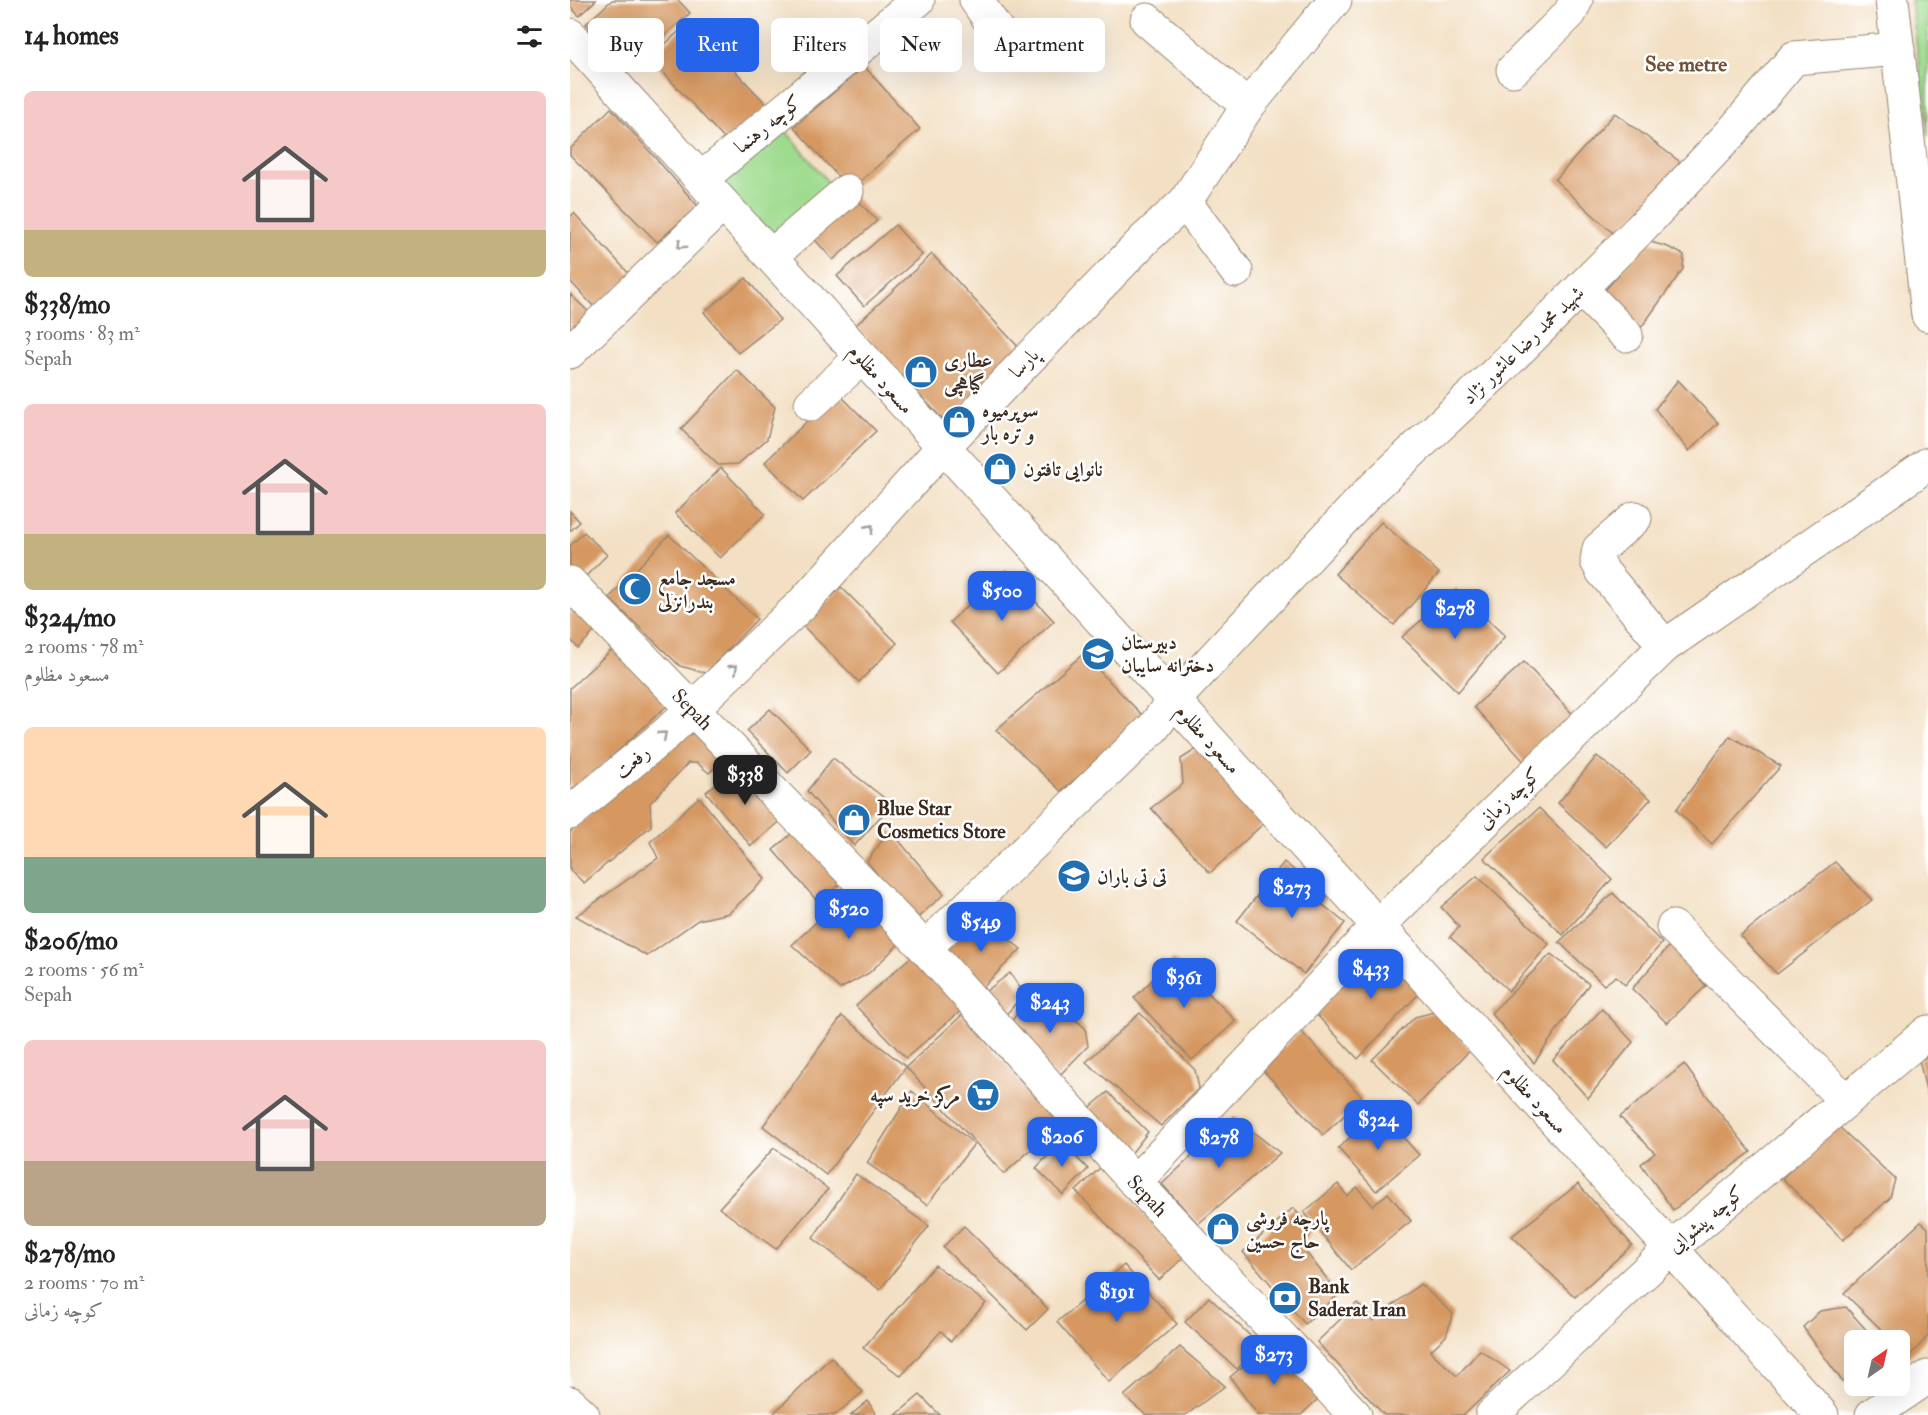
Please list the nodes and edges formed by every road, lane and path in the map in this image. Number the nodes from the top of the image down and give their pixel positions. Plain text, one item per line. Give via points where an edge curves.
1 (918, 0) edge
2 (976, 0) edge
3 (1335, 0) edge
4 (1576, 0) edge
5 (1892, 0) edge
6 (988, 18) edge
7 (1147, 20) dead end
8 (570, 35) edge
9 (1898, 49) junction
10 (1513, 70) dead end
11 (1248, 106) junction
12 (701, 179) junction
13 (848, 191) dead end
14 (1185, 202) junction
15 (723, 204) junction
16 (771, 256) junction
17 (1236, 271) dead end
18 (1581, 289) junction
19 (1928, 315) edge
20 (1626, 335) dead end
21 (570, 352) edge
22 (862, 357) junction
23 (811, 404) dead end
24 (943, 447) junction
25 (1928, 464) edge
26 (1635, 518) dead end
27 (570, 583) edge
28 (1665, 646) junction
29 (1173, 701) junction
30 (692, 708) junction
31 (570, 813) edge
32 (1378, 926) junction
33 (1673, 927) dead end
34 (925, 948) junction
35 (1928, 1032) edge
36 (1846, 1101) junction
37 (1135, 1182) junction
38 (1671, 1248) junction
39 (1928, 1377) edge
40 (570, 1403) edge
41 (583, 1415) edge
42 (1354, 1415) edge
43 (1492, 1415) edge
44 (1822, 1415) edge
45 (1872, 1415) edge

1 - 12 street, کوچه رهنما
2 - 6 street
3 - 11 street, پارسا
4 - 10 street via 1570,12
5 - 9 street
7 - 11 street
8 - 12 street, مسعود مظلوم
9 - 18 street, شهید محمد رضا عاشور نژاد via 1794,58 1731,132
9 - 19 street
11 - 14 street, پارسا
12 - 15 street, مسعود مظلوم
13 - 16 street
14 - 17 street
14 - 24 street, پارسا
15 - 16 street, مسعود مظلوم
15 -> 21 street
16 - 22 street, مسعود مظلوم
18 - 20 street
18 - 29 street, شهید محمد رضا عاشور نژاد via 1370,491
22 - 23 street
22 - 24 street, مسعود مظلوم
24 - 29 street, مسعود مظلوم
30 -> 24 street, پارسا via 803,603
25 - 28 street, کوچه زمانی
26 - 28 street via 1599,549 1597,561
27 - 30 street, Sepah
28 - 32 street, کوچه زمانی
29 - 32 street, مسعود مظلوم
29 - 34 street, شهید محمد رضا عاشور نژاد via 1153,728
31 -> 30 street, رفعت
30 - 34 street, Sepah
32 - 37 street, کوچه زمانی
32 - 38 street, مسعود مظلوم
33 - 36 street
34 - 37 street, Sepah
35 - 36 street, کوچه پیشوایی
36 - 38 street, کوچه پیشوایی
37 - 42 street, Sepah
38 - 43 street, کوچه پیشوایی
38 - 44 street, مسعود مظلوم
39 - 45 street
40 - 41 street

